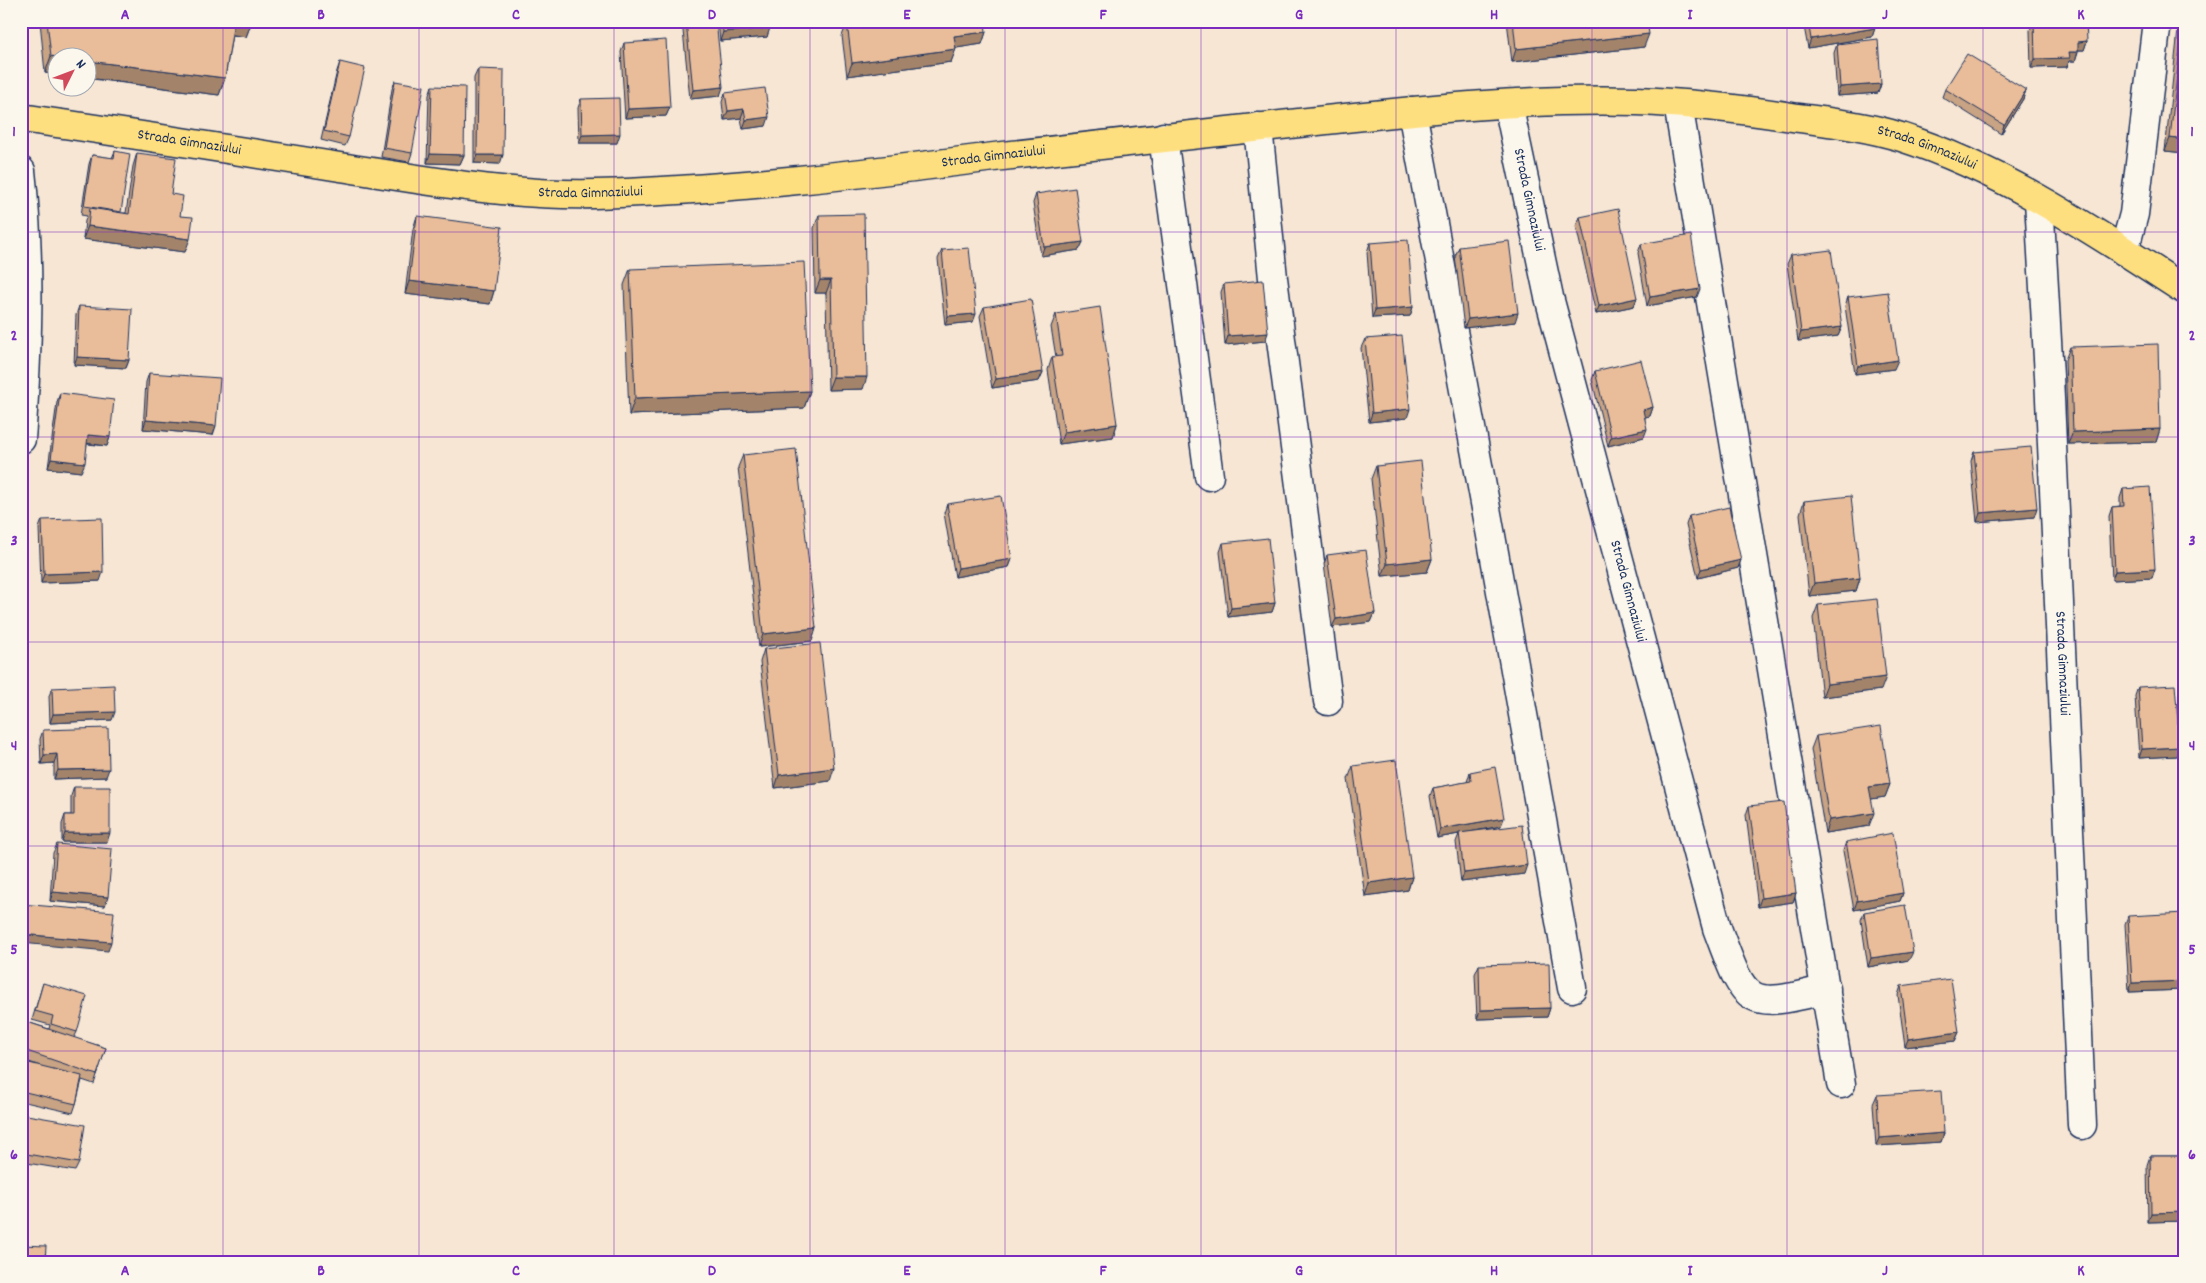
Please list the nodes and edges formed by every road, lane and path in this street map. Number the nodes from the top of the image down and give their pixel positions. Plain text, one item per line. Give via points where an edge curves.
1 (2157, 21) edge
2 (1508, 104) junction
3 (1678, 104) junction
4 (1412, 111) junction
5 (21, 118) edge
6 (1258, 127) junction
7 (1163, 137) junction
8 (21, 171) edge
9 (2039, 200) junction
10 (2124, 251) junction
11 (2185, 290) edge
12 (21, 439) edge
13 (1209, 476) dead end
14 (1328, 700) dead end
15 (1572, 988) dead end
16 (1826, 989) junction
17 (1841, 1084) dead end
18 (2082, 1125) dead end

1 - 10 street via 2134,214
2 - 3 main road, Strada Gimnaziului via 1592,101
2 - 4 main road, Strada Gimnaziului
2 - 16 street, Strada Gimnaziului via 1549,297 1717,928 1746,992 1763,1001 1787,1000
3 - 9 main road, Strada Gimnaziului via 1829,122 1898,136 1974,166
3 - 16 street
4 - 6 main road, Strada Gimnaziului
4 - 15 street
5 - 7 main road, Strada Gimnaziului via 461,186 588,194 692,190
6 - 7 main road, Strada Gimnaziului
6 - 14 street via 1276,298
7 - 13 street
8 - 12 street via 29,290
9 - 10 main road, Strada Gimnaziului
9 - 18 street, Strada Gimnaziului
10 - 11 main road, Strada Gimnaziului
16 - 17 street

